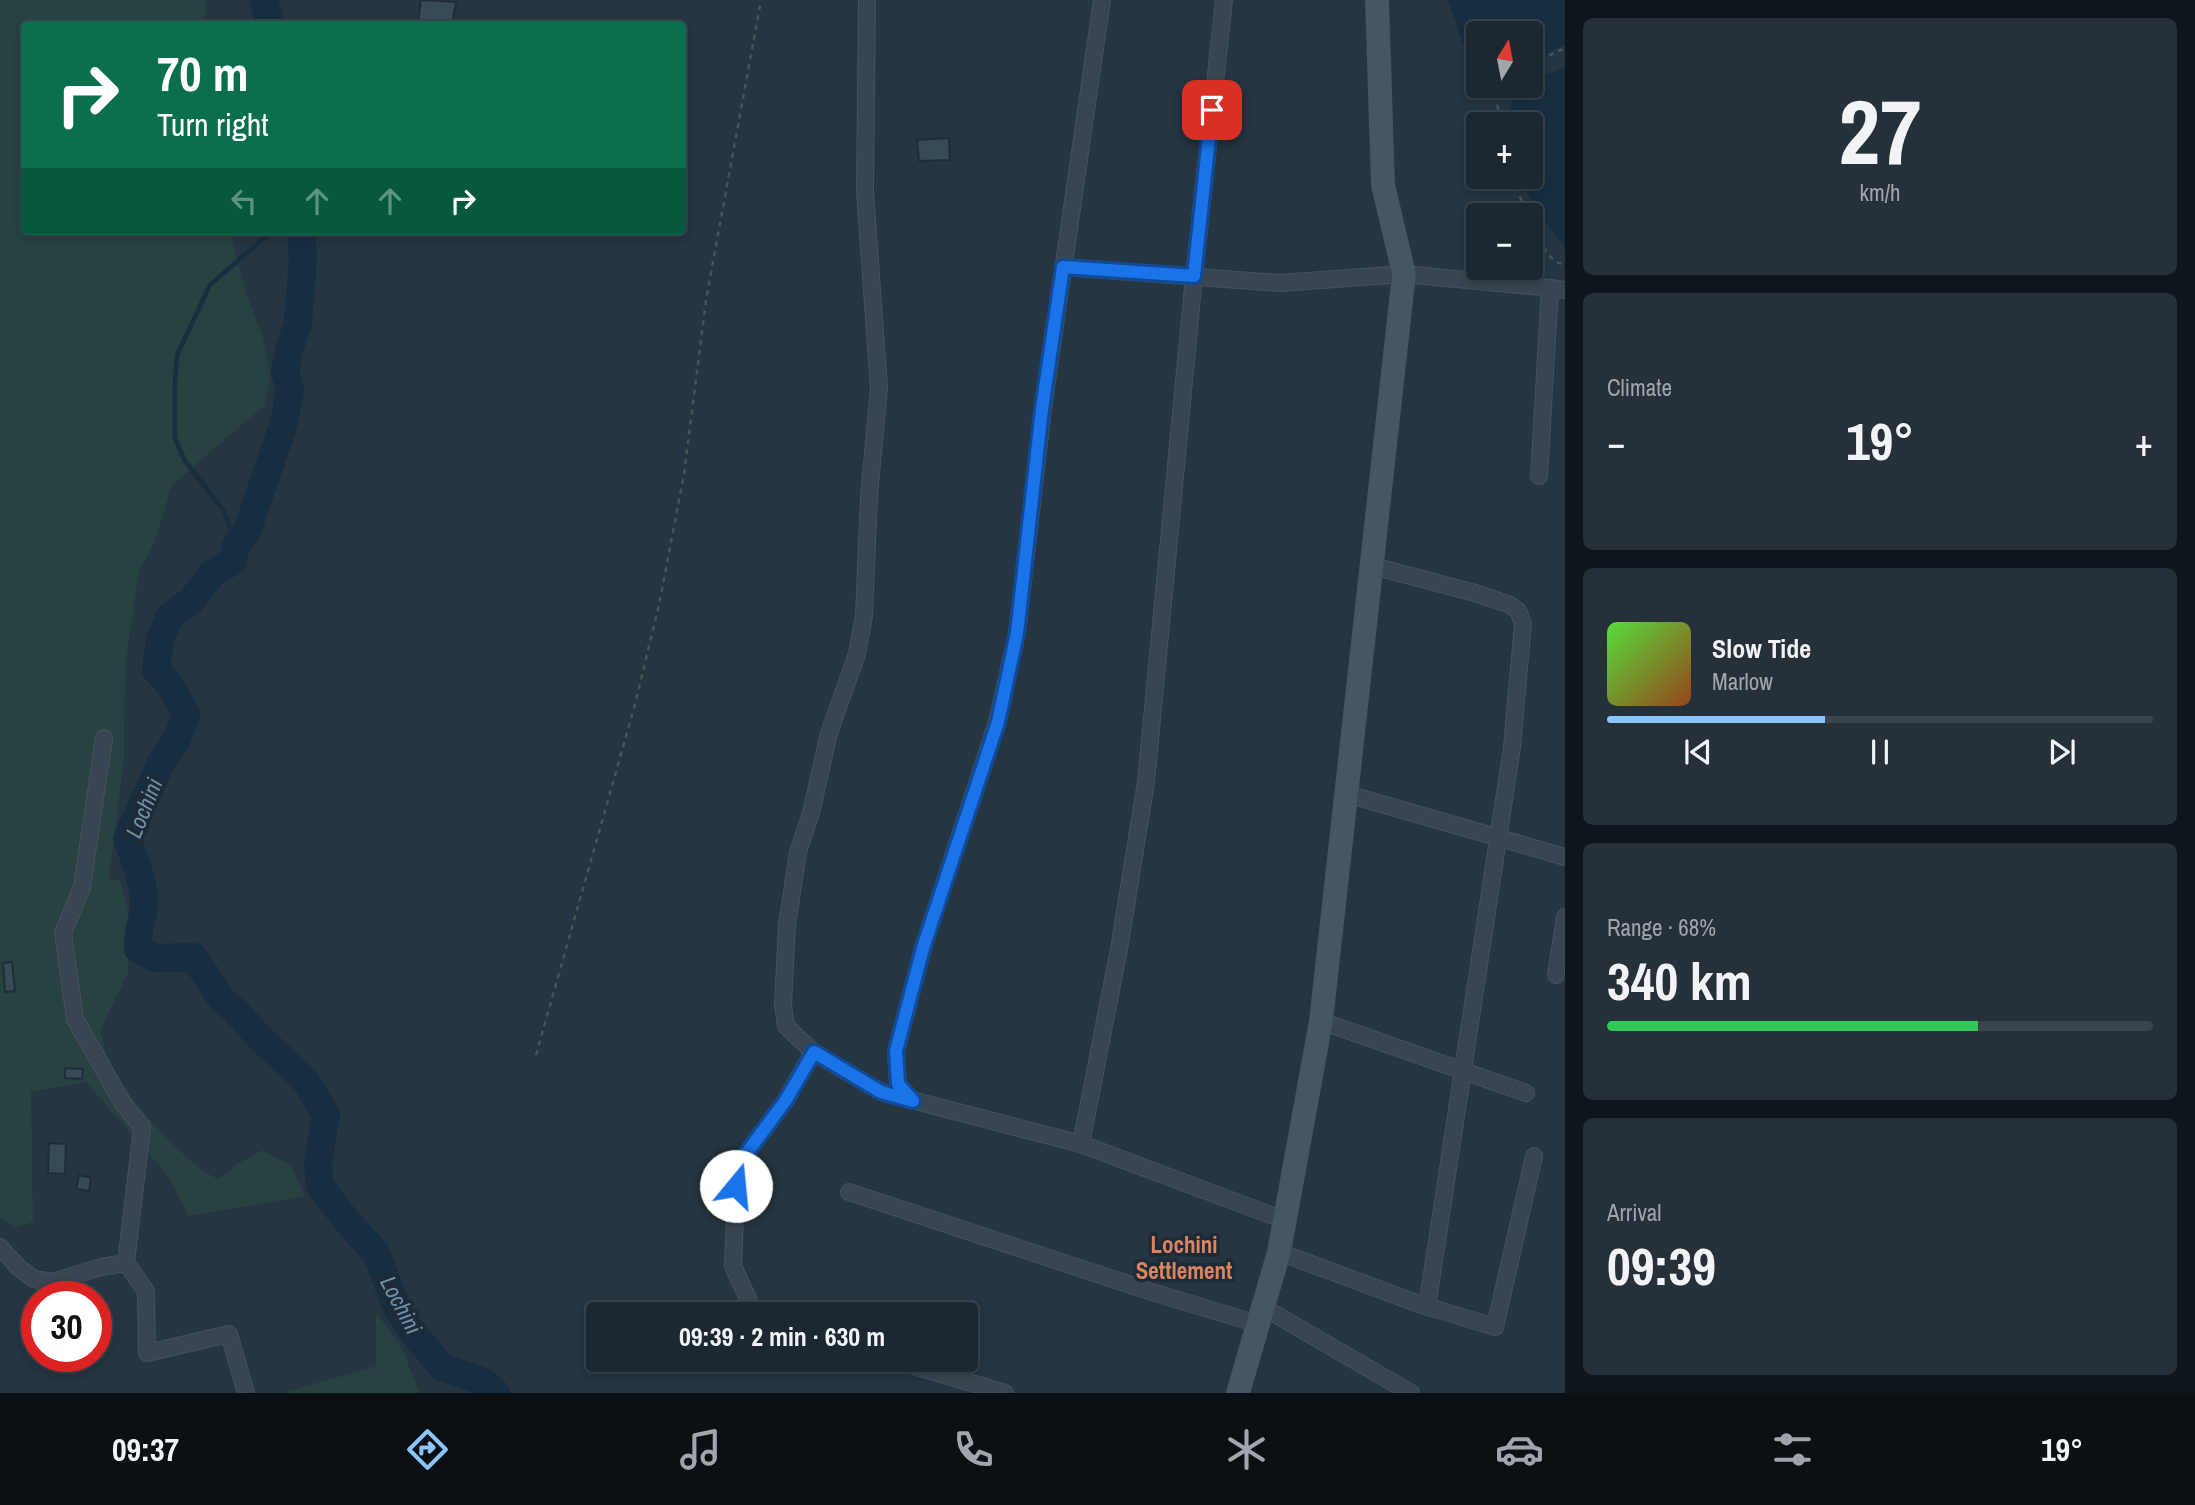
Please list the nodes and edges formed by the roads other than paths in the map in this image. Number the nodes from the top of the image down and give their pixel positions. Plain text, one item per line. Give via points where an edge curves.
1 (867, 0) edge
2 (1102, 0) edge
3 (1224, 0) edge
4 (1377, 0) edge
5 (1063, 267) junction
6 (1404, 274) junction
7 (1194, 276) junction
8 (1557, 289) edge
9 (1539, 476) dead end
10 (1373, 566) junction
11 (104, 738) dead end
12 (1347, 794) junction
13 (1498, 838) junction
14 (1565, 857) edge
15 (1565, 917) edge
16 (1556, 975) dead end
17 (1321, 1021) junction
18 (814, 1052) junction
19 (1463, 1069) junction
20 (1526, 1093) dead end
21 (913, 1101) junction
22 (1081, 1144) junction
23 (1534, 1156) dead end
24 (849, 1192) dead end
25 (1284, 1220) junction
26 (0, 1247) edge
27 (1279, 1252) junction
28 (126, 1263) junction
29 (750, 1302) edge
30 (1427, 1307) junction
31 (1261, 1315) junction
32 (933, 1372) edge
33 (999, 1392) edge
34 (246, 1393) edge
35 (1238, 1393) edge
36 (1411, 1393) edge

1 - 18 street via 865,191 879,388 864,616 798,852 787,926 783,1005 786,1026
2 - 5 street
3 - 7 street
4 - 6 street via 1382,185
5 - 7 street
5 - 21 street via 1017,633 998,722 923,948 896,1051 898,1084
6 - 7 street via 1280,283
6 - 8 street
6 - 10 street
7 - 22 street via 1146,782
8 - 9 street
10 - 12 street
10 - 13 street via 1475,593 1518,611 1522,636
11 - 28 street via 82,887 63,933 75,1019 122,1102 142,1127
12 - 13 street
12 - 17 street
13 - 14 street
13 - 19 street
15 - 16 street
17 - 19 street
17 - 25 street
18 - 21 street via 881,1092
18 - 29 street via 786,1100 737,1166 733,1266
19 - 20 street
19 - 30 street
21 - 22 street
22 - 25 street
23 - 30 street via 1495,1327
24 - 31 street via 1152,1292
25 - 27 street
26 - 28 street via 34,1279 53,1282
27 - 30 street
27 - 31 street
28 - 34 street via 146,1291 147,1353 229,1334
31 - 35 street
31 - 36 street
32 - 33 street

